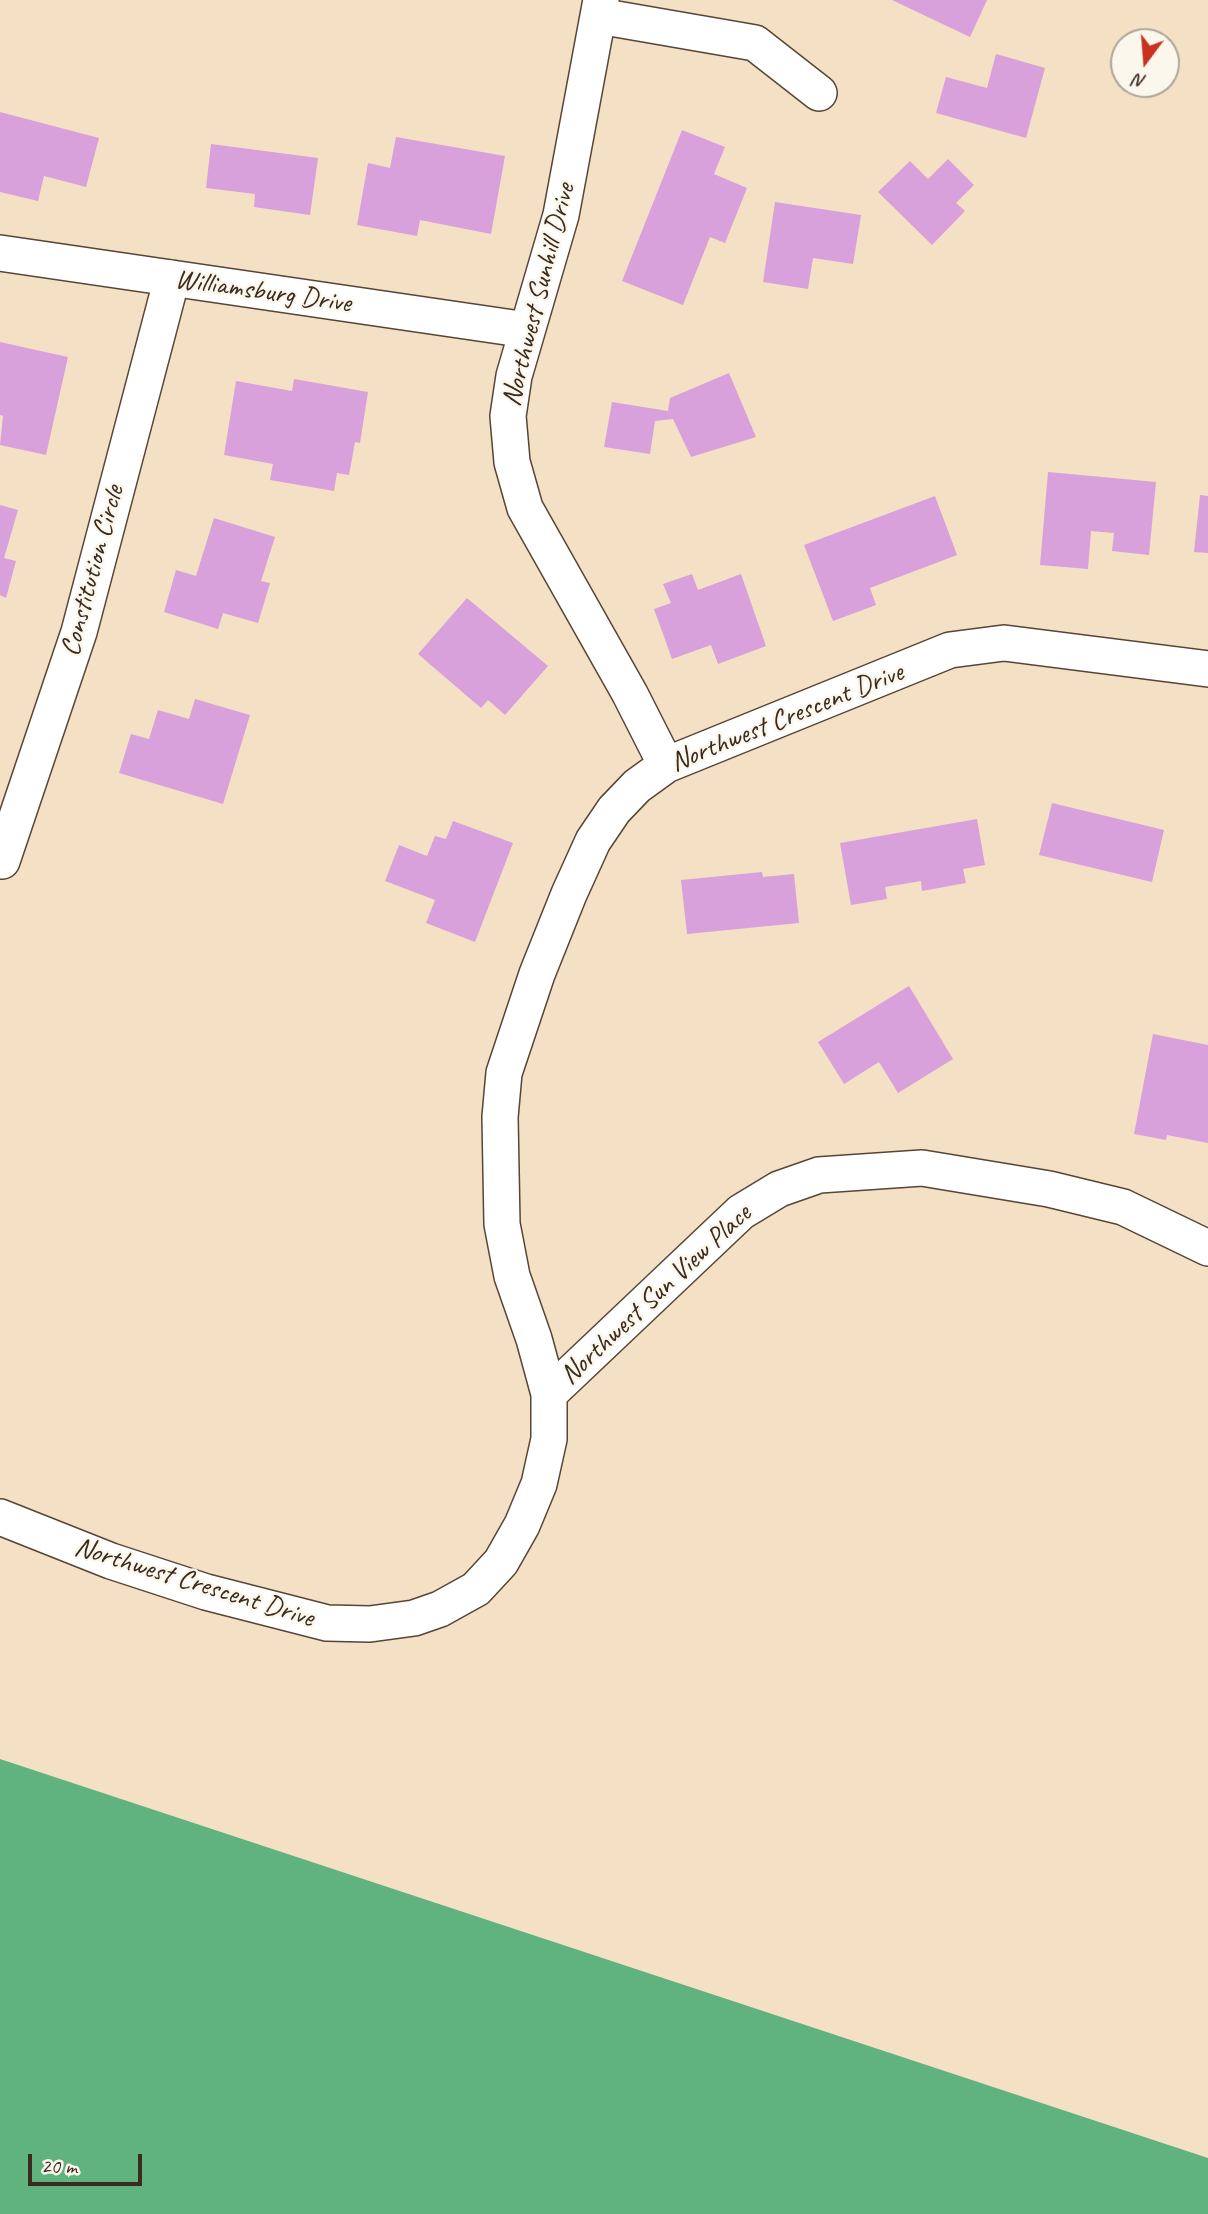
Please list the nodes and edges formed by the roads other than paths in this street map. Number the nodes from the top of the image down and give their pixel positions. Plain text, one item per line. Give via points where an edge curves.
1 (600, 8) edge
2 (819, 93) dead end
3 (0, 253) edge
4 (172, 278) junction
5 (527, 330) junction
6 (1208, 669) edge
7 (666, 765) junction
8 (2, 861) dead end
9 (1208, 1248) edge
10 (549, 1394) junction
11 (0, 1517) edge

1 - 2 street via 755,43
1 - 5 street, Northwest Sunhill Drive via 561,215
3 - 4 street, Williamsburg Drive
4 - 5 street, Williamsburg Drive
4 - 8 street, Constitution Circle via 79,632
5 - 7 street, Northwest Sunhill Drive via 508,416 512,462 525,508
6 - 7 street, Northwest Crescent Drive via 1004,643 950,650
7 - 10 street, Northwest Crescent Drive via 637,786 593,841 537,974 504,1073 502,1224 512,1276
9 - 10 street, Northwest Sun View Place via 1123,1207 1049,1189 922,1168 819,1175 779,1189 741,1212
10 - 11 street, Northwest Crescent Drive via 549,1439 539,1484 502,1562 476,1589 414,1618 370,1625 327,1623 280,1613 111,1561

